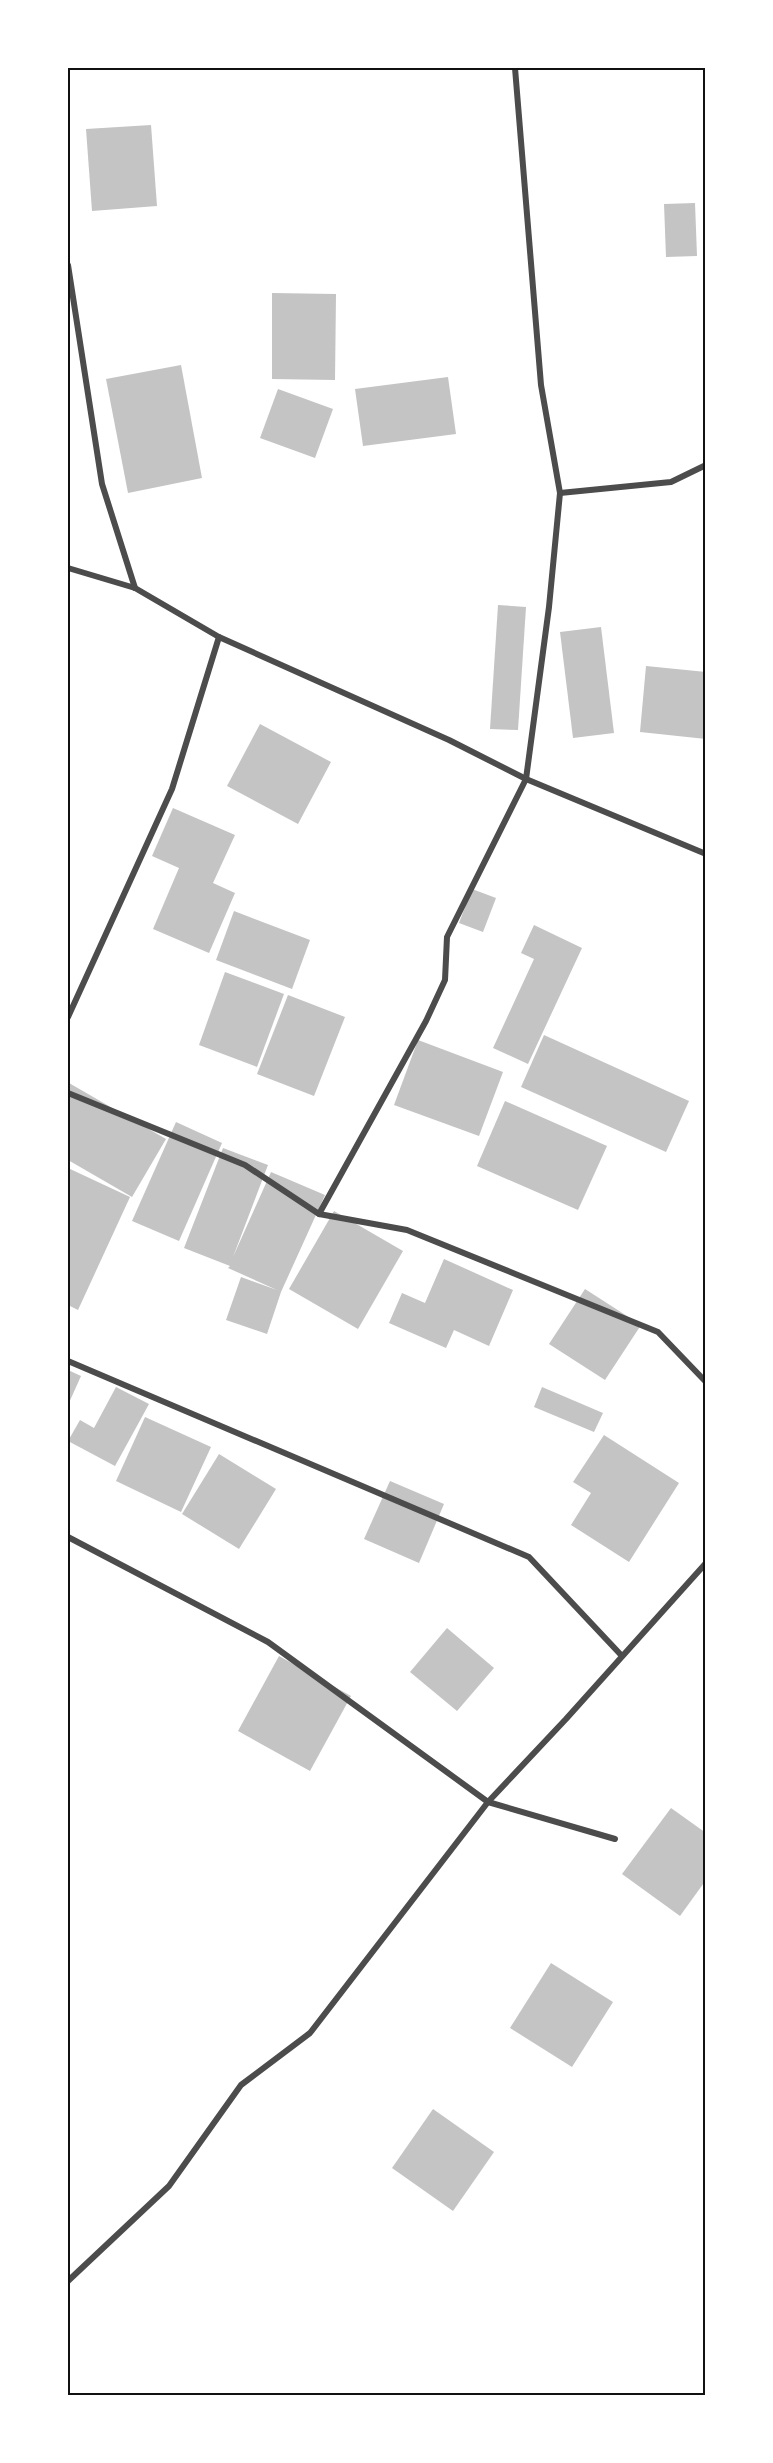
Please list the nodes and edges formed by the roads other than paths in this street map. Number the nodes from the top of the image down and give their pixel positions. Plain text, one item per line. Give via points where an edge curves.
1 (515, 68) edge
2 (68, 265) edge
3 (705, 465) edge
4 (560, 494) junction
5 (68, 568) edge
6 (135, 588) junction
7 (219, 637) junction
8 (526, 779) junction
9 (705, 854) edge
10 (68, 1017) edge
11 (68, 1093) edge
12 (319, 1214) junction
13 (68, 1361) edge
14 (705, 1382) edge
15 (68, 1537) edge
16 (705, 1563) edge
17 (622, 1656) junction
18 (488, 1802) junction
19 (615, 1839) dead end
20 (68, 2281) edge

1 - 4 street via 541,385
2 - 6 street via 102,484
3 - 4 street via 671,482
4 - 8 street
5 - 6 street
6 - 7 street
7 - 8 street via 449,740
7 - 10 street via 172,789
8 - 9 street
8 - 12 street via 447,937 445,980 426,1021
11 - 12 street via 245,1165
12 - 14 street via 407,1230 658,1332
13 - 17 street via 529,1557
15 - 18 street via 267,1642
16 - 17 street
17 - 18 street
18 - 19 street
18 - 20 street via 310,2033 241,2085 169,2186

